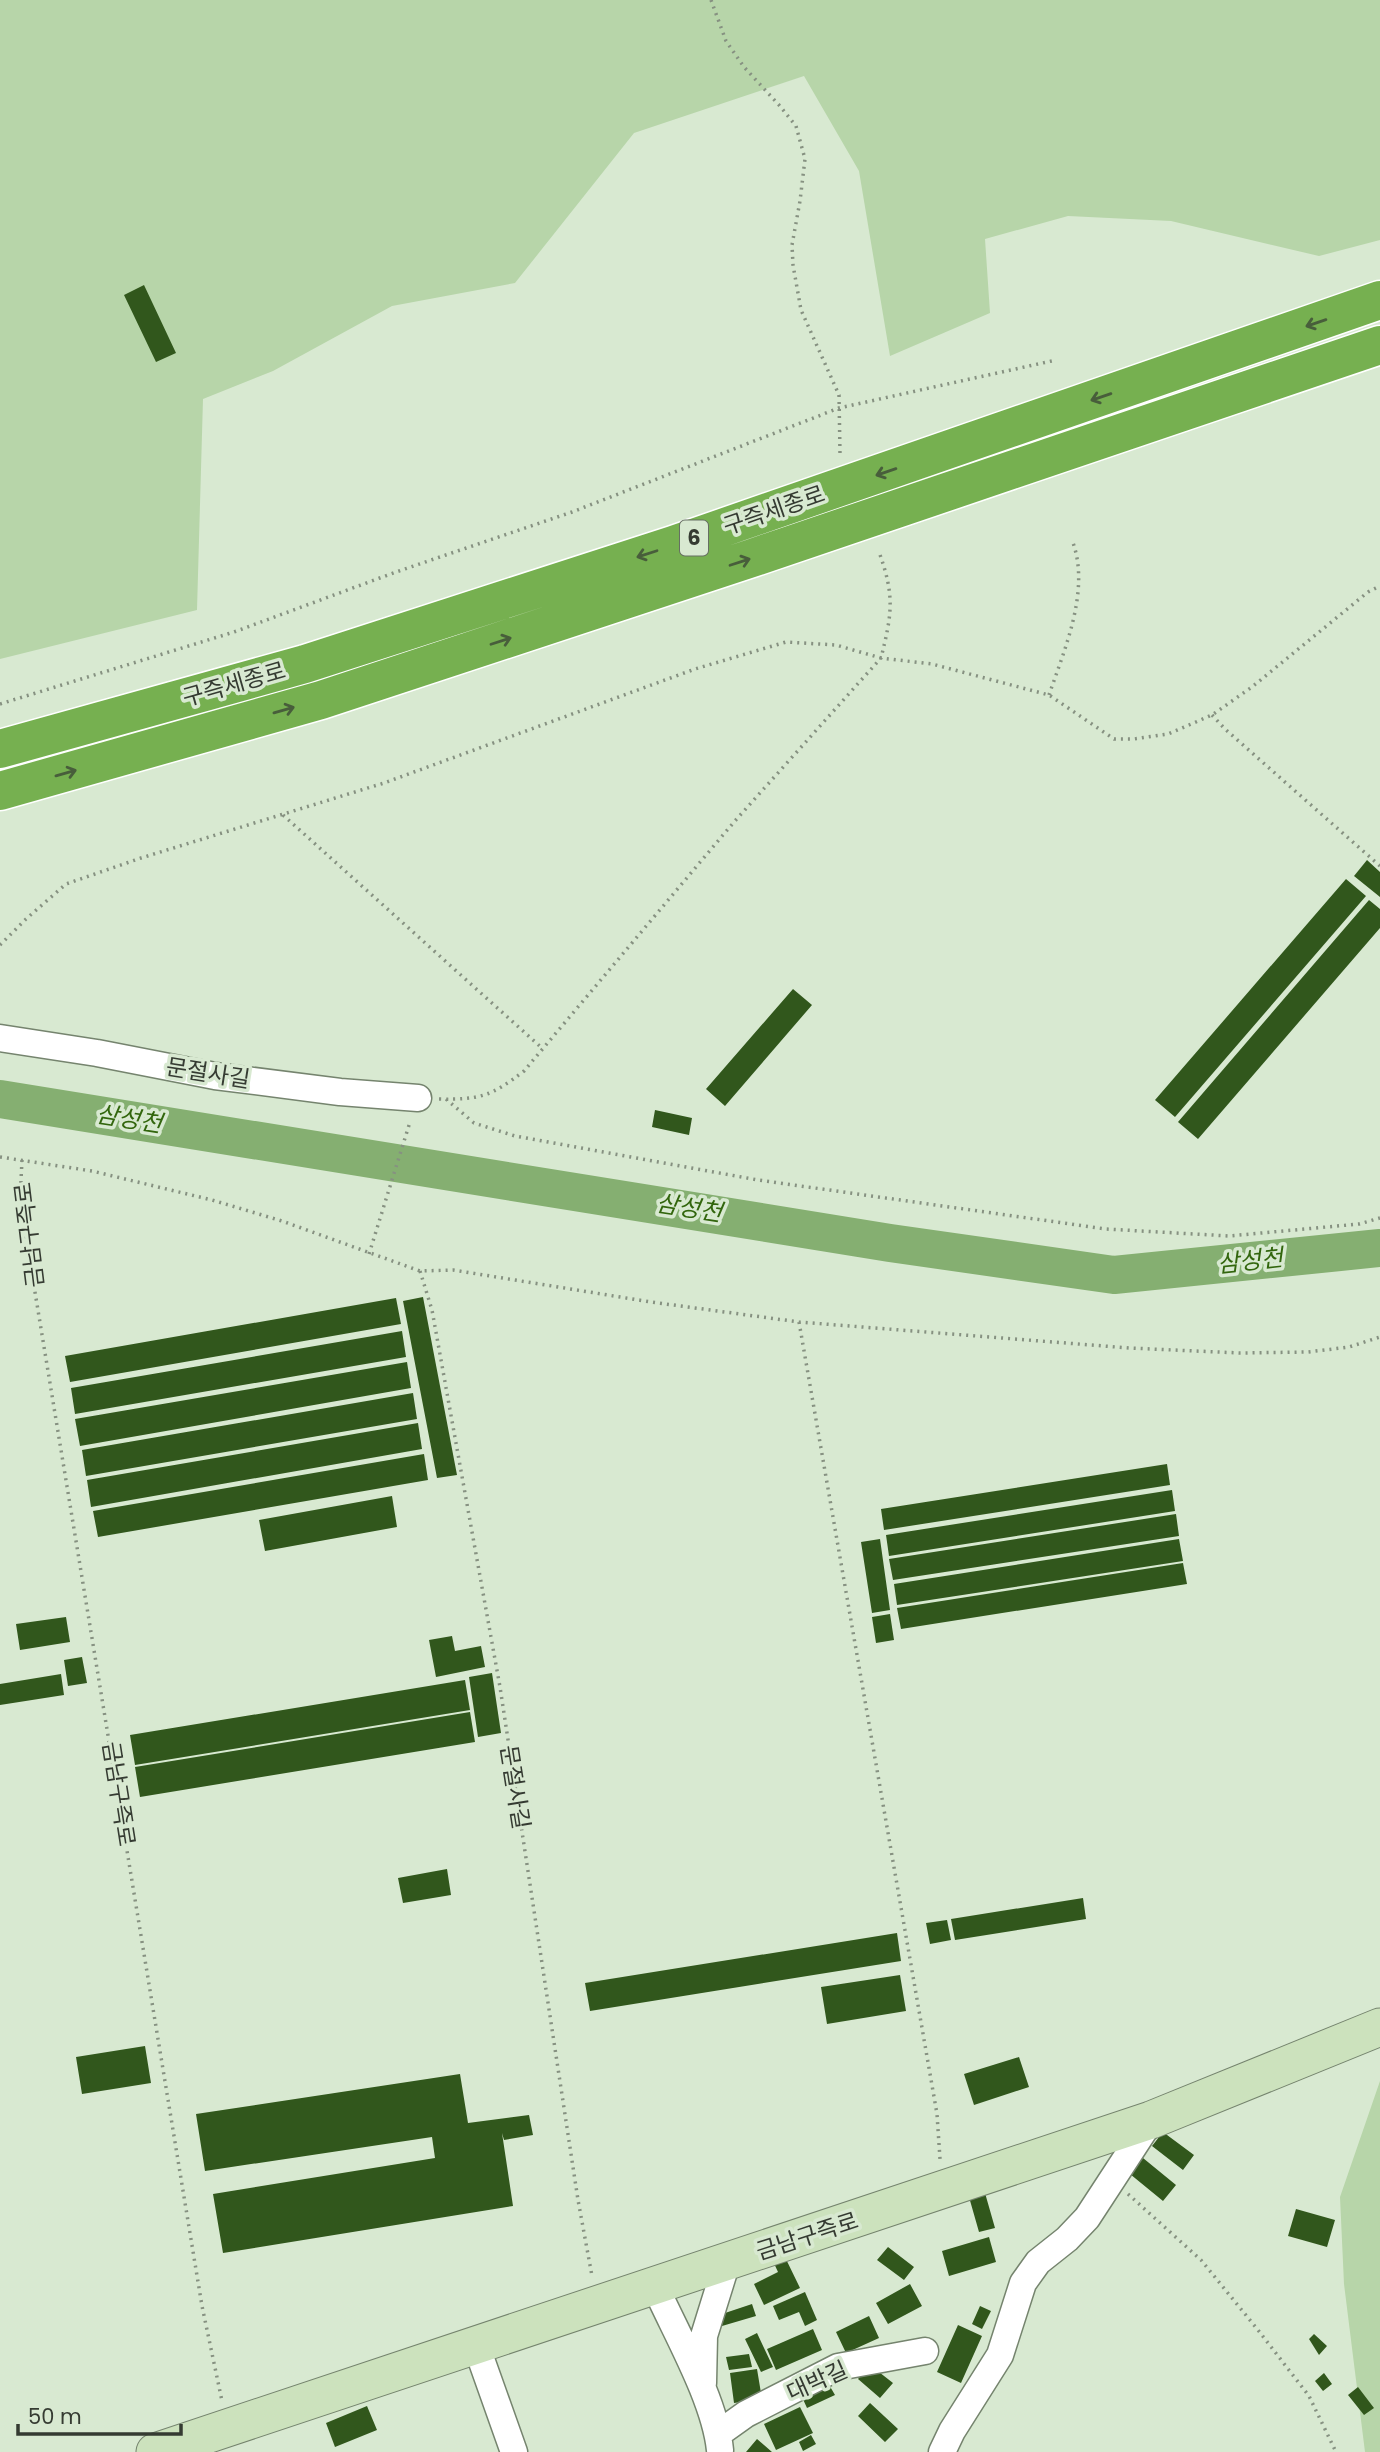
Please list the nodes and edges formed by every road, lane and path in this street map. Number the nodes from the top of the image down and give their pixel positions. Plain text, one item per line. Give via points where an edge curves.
1 (711, 0) edge
2 (1380, 300) edge
3 (1380, 345) edge
4 (1056, 360) dead end
5 (839, 408) junction
6 (840, 454) dead end
7 (1072, 540) dead end
8 (879, 552) dead end
9 (1380, 586) edge
10 (881, 657) junction
11 (1049, 695) junction
12 (0, 704) edge
13 (1212, 715) junction
14 (0, 749) edge
15 (0, 791) edge
16 (282, 815) junction
17 (1380, 866) edge
18 (0, 945) edge
19 (0, 1038) edge
20 (543, 1049) junction
21 (446, 1099) junction
22 (415, 1108) junction
23 (0, 1157) edge
24 (22, 1160) junction
25 (1380, 1218) edge
26 (369, 1254) junction
27 (419, 1271) junction
28 (799, 1322) junction
29 (1380, 1338) edge
30 (1380, 2027) edge
31 (1151, 2120) junction
32 (1118, 2174) junction
33 (938, 2192) junction
34 (727, 2263) junction
35 (655, 2286) junction
36 (598, 2305) junction
37 (476, 2345) junction
38 (925, 2351) dead end
39 (702, 2389) junction
40 (228, 2427) junction
41 (719, 2443) edge
42 (943, 2451) edge
43 (155, 2452) edge
44 (514, 2452) edge
45 (1336, 2452) edge

1 - 5 path via 726,41 796,126 804,159 793,265 801,310 839,395
2 -> 14 highway, 구즉세종로 / 6 via 660,550 305,664
15 -> 3 highway, 구즉세종로 / 6 via 321,700
4 - 5 path
5 - 6 path
5 - 12 path via 572,512 234,632
7 - 11 path via 1079,556 1078,597
8 - 10 path via 889,580 891,618
9 - 13 path
10 - 11 path via 932,664
10 - 16 path via 836,645 786,642
10 - 20 path via 734,822
11 - 13 path via 1114,739 1168,734
13 - 17 path
16 - 18 path via 66,884
16 - 20 path
19 - 22 street, 문절사길
20 - 21 path via 502,1088 479,1098
21 - 22 path
21 - 25 path via 474,1123 515,1136 758,1180 1106,1229 1229,1236
22 - 26 path
23 - 24 path
24 - 26 path via 92,1171 212,1200
24 - 40 path, 금남구즉로 via 20,1201 202,2306
26 - 27 path
27 - 28 path via 453,1270
27 - 36 path, 문절사길 via 432,1310 498,1674
28 - 29 path via 1240,1353 1308,1352
28 - 33 path via 937,2113
30 - 31 main road, 금남구즉로
31 - 32 street
31 - 33 main road, 금남구즉로
32 - 42 street via 1087,2218 1038,2262 1023,2283 1000,2354
32 - 45 path via 1130,2197 1201,2260 1258,2330 1309,2396
33 - 34 main road, 금남구즉로
34 - 35 main road, 금남구즉로
34 - 39 street, 대박길 via 704,2336
35 - 36 main road, 금남구즉로
35 - 39 street, 대박길
36 - 37 main road, 금남구즉로
37 - 40 main road, 금남구즉로
37 - 44 street
38 - 41 street, 대박길 via 838,2367 746,2414
39 - 41 street, 대박길
40 - 43 main road, 금남구즉로

